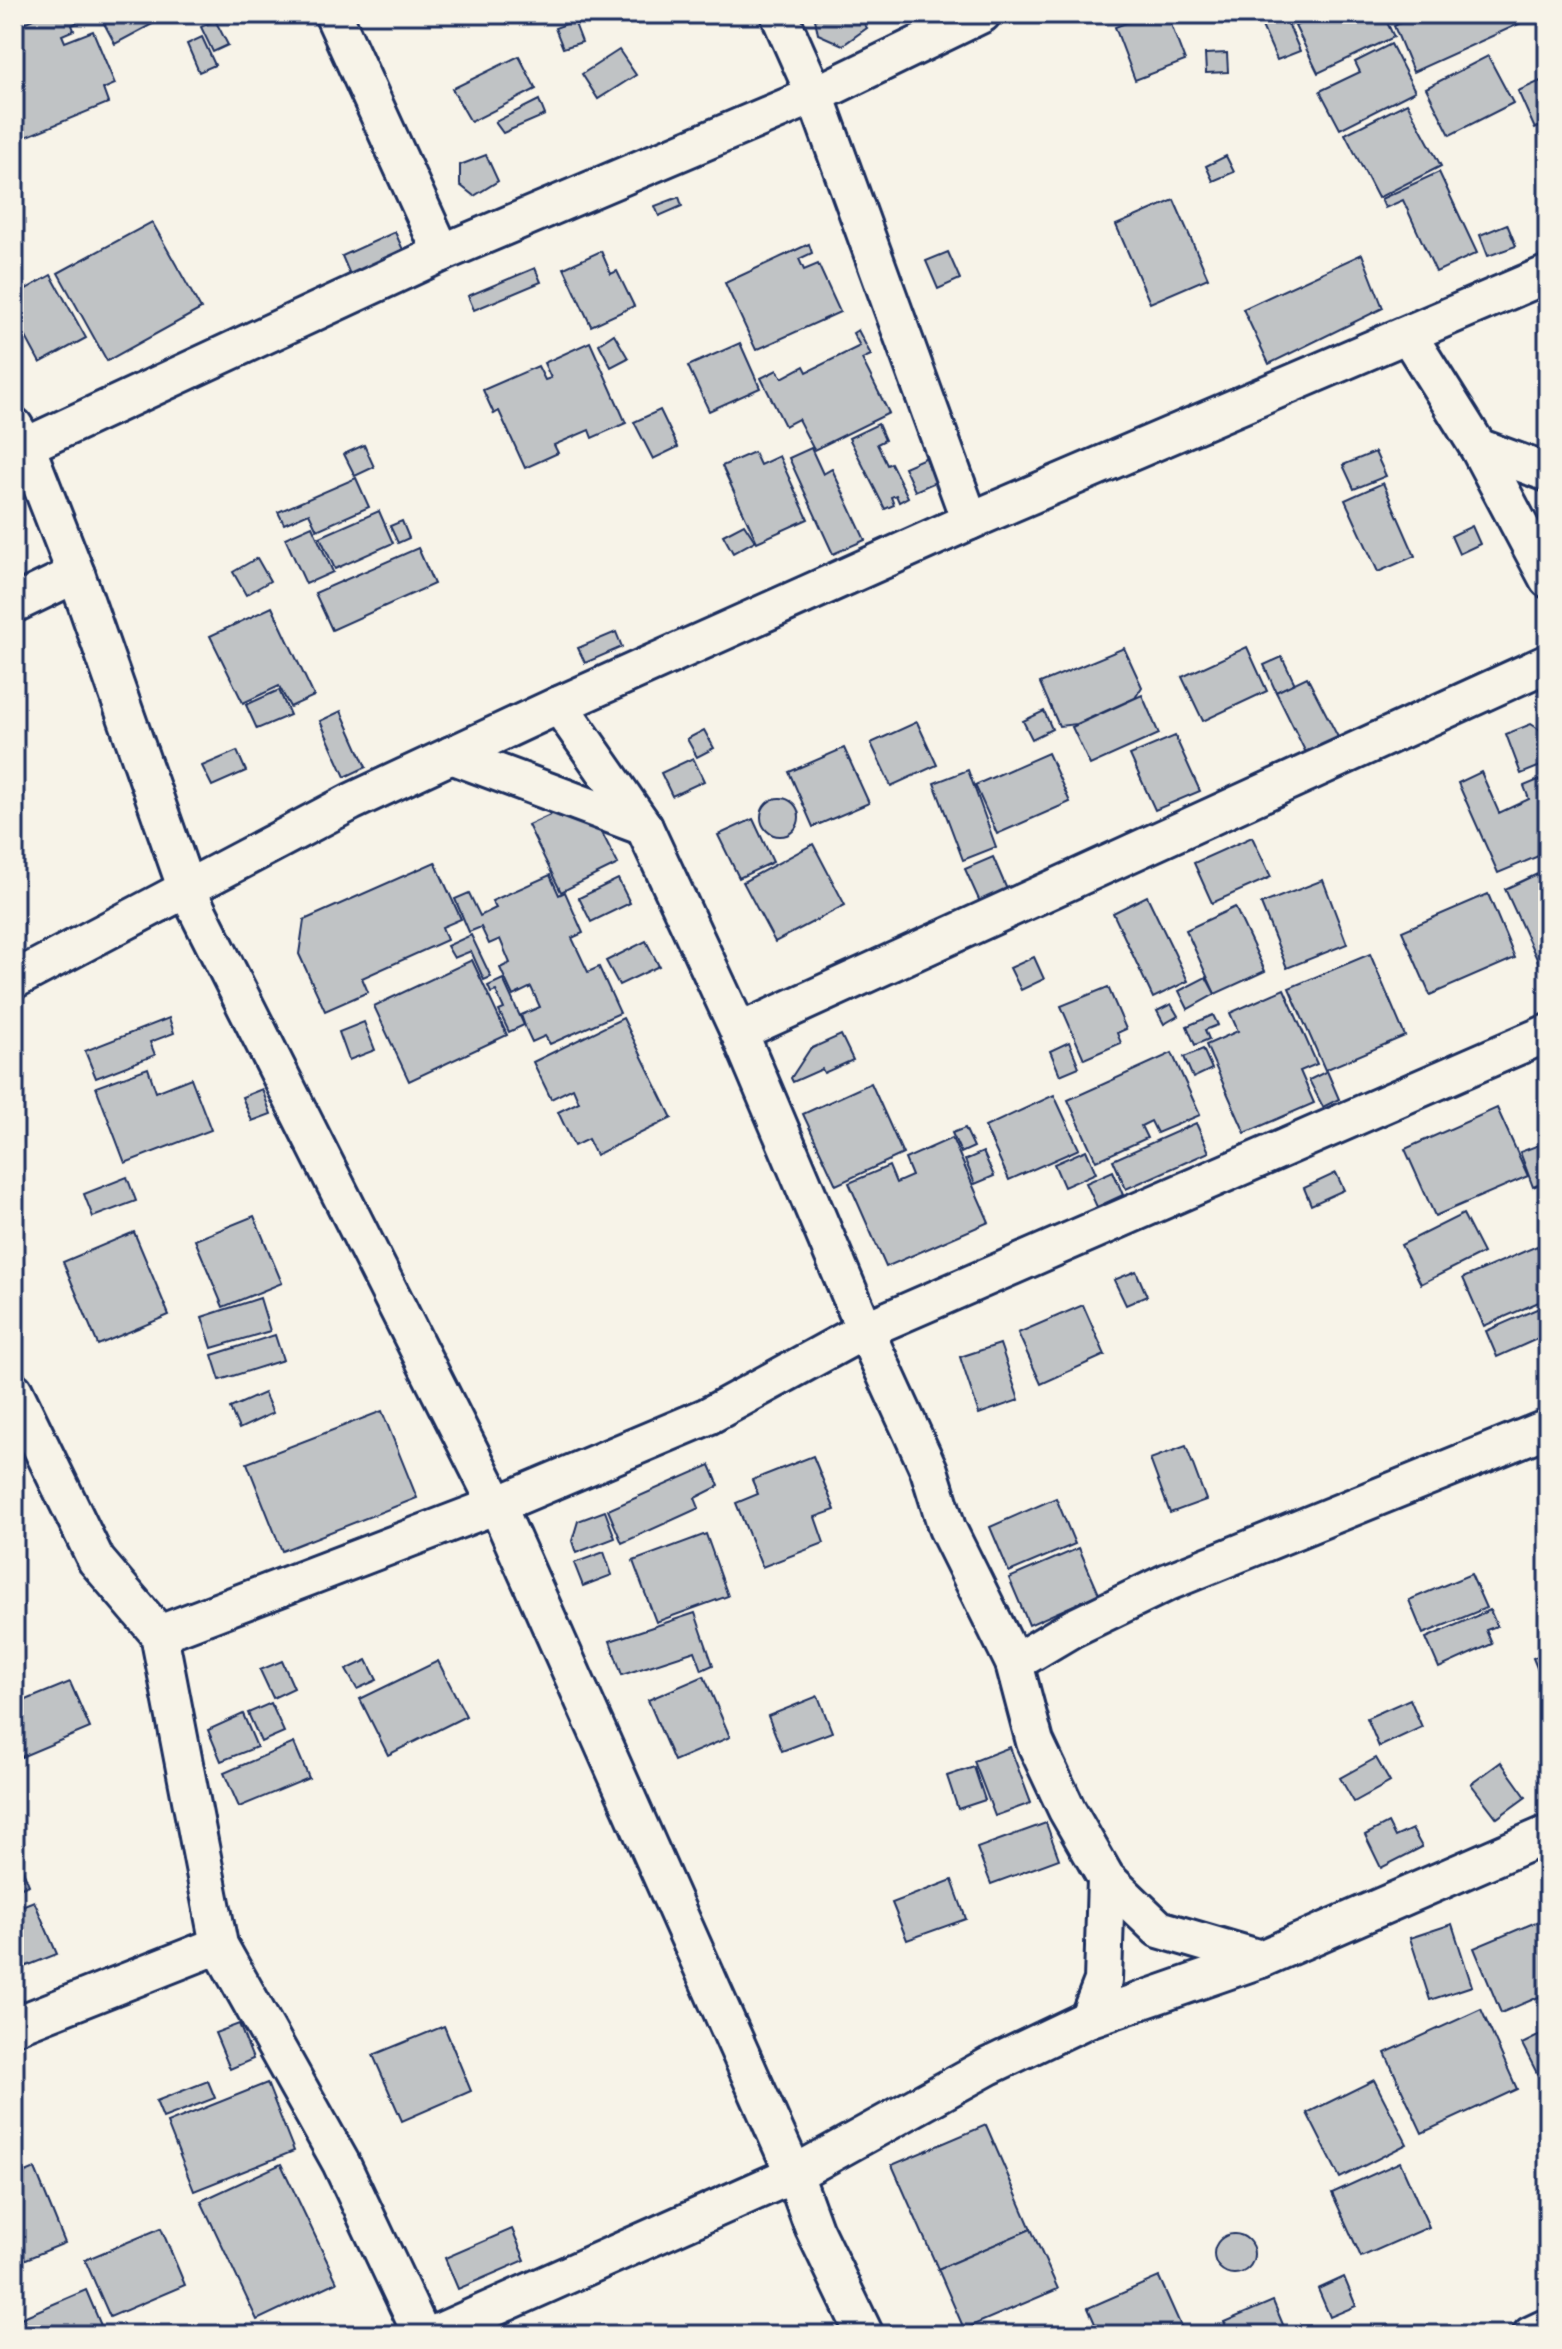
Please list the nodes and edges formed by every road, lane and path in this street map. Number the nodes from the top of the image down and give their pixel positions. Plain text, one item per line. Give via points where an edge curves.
1 (333, 14) edge
2 (779, 14) edge
3 (982, 14) edge
4 (815, 95) junction
5 (442, 253) junction
6 (1548, 274) edge
7 (1408, 335) junction
8 (20, 436) edge
9 (1478, 447) junction
10 (1548, 473) edge
11 (970, 521) junction
12 (76, 574) junction
13 (1548, 579) edge
14 (14, 604) edge
15 (1548, 663) edge
16 (559, 705) junction
17 (451, 755) junction
18 (644, 827) junction
19 (187, 890) junction
20 (14, 980) edge
21 (739, 1032) junction
22 (1548, 1033) edge
23 (865, 1330) junction
24 (14, 1391) edge
25 (1548, 1428) edge
26 (497, 1505) junction
27 (159, 1634) junction
28 (1014, 1663) junction
29 (1548, 1834) edge
30 (1106, 1878) junction
31 (219, 1945) junction
32 (1261, 1959) junction
33 (1088, 2019) junction
34 (14, 2026) edge
35 (794, 2174) junction
36 (1548, 2327) edge
37 (422, 2335) edge
38 (433, 2335) edge
39 (865, 2335) edge
40 (1531, 2335) edge

1 - 5 street
2 - 4 street
3 - 4 street
4 - 5 street
4 - 11 street
5 - 8 street
6 - 7 street
7 - 9 street
7 - 11 street
8 - 12 street
9 - 10 street
9 - 13 street
11 - 16 street
12 - 14 street
12 - 19 street
15 - 21 street
16 - 17 street
16 - 18 street
17 - 18 street
17 - 19 street
18 - 21 street
19 - 20 street
19 - 26 street
21 - 23 street
22 - 23 street
23 - 26 street via 708,1416
23 - 28 street via 929,1470 947,1528
24 - 27 street via 96,1560
25 - 28 street via 1168,1582
26 - 27 street
26 - 35 street
27 - 31 street
28 - 30 street via 1035,1742
29 - 32 street
30 - 32 street via 1159,1929
30 - 33 street via 1103,1981
31 - 34 street
31 - 37 street via 341,2163
32 - 33 street
33 - 35 street via 989,2066
35 - 38 street
35 - 39 street
36 - 40 street

